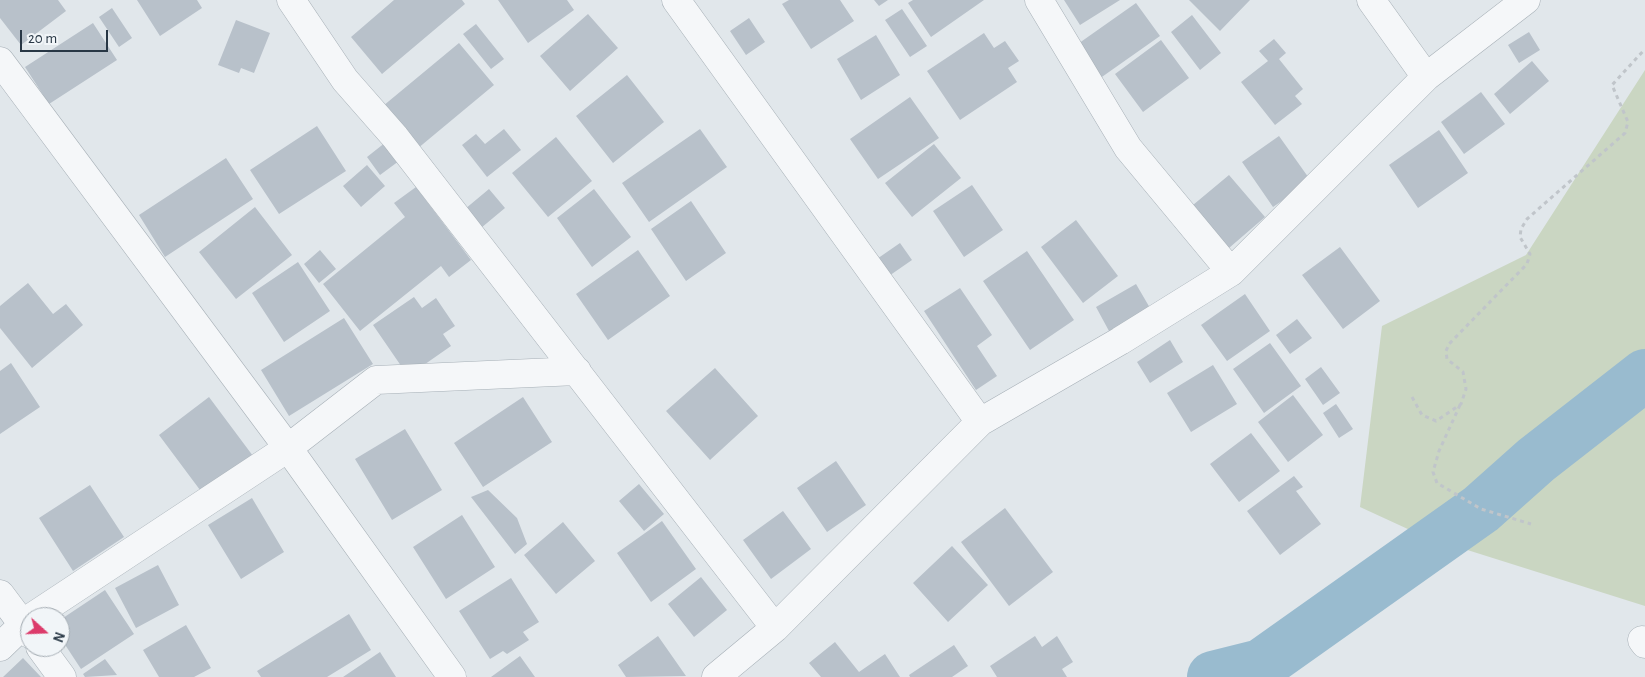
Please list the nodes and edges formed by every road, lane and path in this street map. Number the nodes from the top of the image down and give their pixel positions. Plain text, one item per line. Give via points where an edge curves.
1 (291, 0) edge
2 (676, 0) edge
3 (1038, 0) edge
4 (1371, 0) edge
5 (1526, 0) edge
6 (1645, 49) edge
7 (0, 61) edge
8 (1426, 77) junction
9 (1231, 272) junction
10 (577, 371) junction
11 (1412, 397) dead end
12 (1461, 404) junction
13 (980, 422) junction
14 (288, 448) junction
15 (1531, 524) dead end
16 (0, 594) edge
17 (52, 607) edge
18 (20, 615) edge
19 (775, 628) junction
20 (20, 630) edge
21 (0, 647) edge
22 (47, 657) edge
23 (62, 677) edge
24 (452, 677) edge
25 (716, 677) edge

1 - 10 street via 345,80 395,137
2 - 13 street
3 - 9 street via 1128,148
4 - 8 street
5 - 8 street
6 - 12 path via 1612,85 1628,122 1625,133 1527,219 1520,237 1530,254 1527,264 1449,344 1447,360 1463,372 1466,389
7 - 14 street
8 - 9 street
9 - 13 street
10 - 14 street via 376,380
10 - 19 street
11 - 12 path via 1422,415 1436,422
12 - 15 path via 1439,451 1433,472 1437,483 1481,509
13 - 19 street
14 - 17 street
14 - 24 street
16 - 18 street
19 - 25 street
20 - 21 street
22 - 23 street

